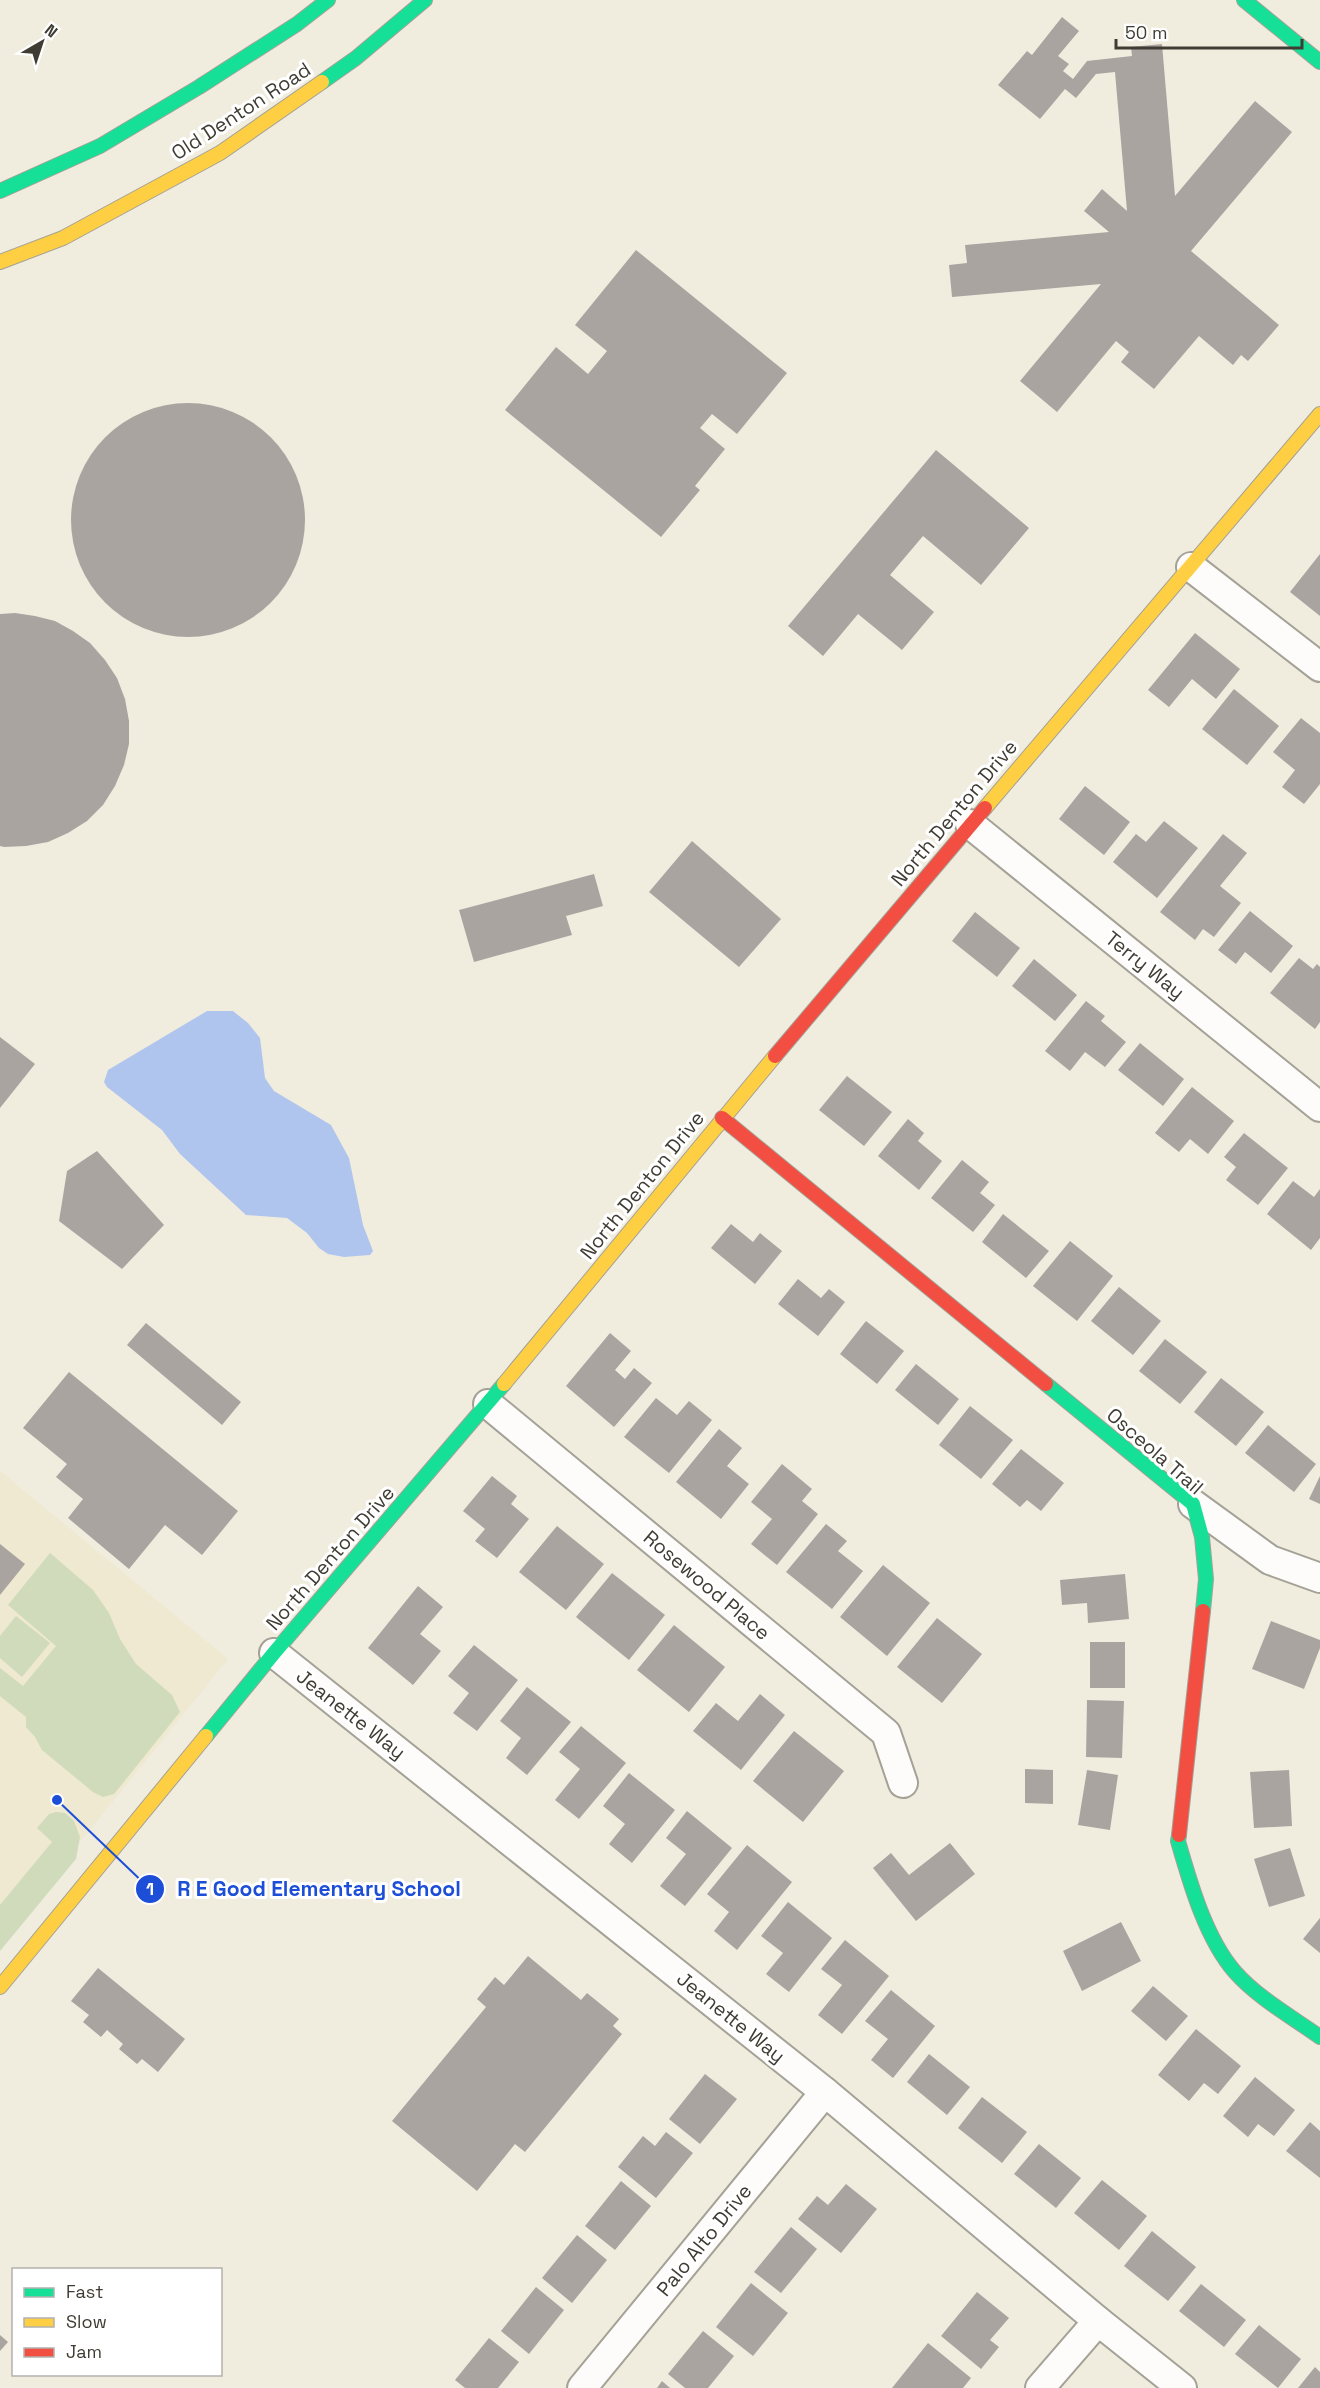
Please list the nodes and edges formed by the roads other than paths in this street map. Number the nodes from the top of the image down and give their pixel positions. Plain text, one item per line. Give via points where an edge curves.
1 (328, 0) edge
2 (425, 0) edge
3 (1244, 0) edge
4 (1320, 62) edge
5 (0, 191) edge
6 (0, 262) edge
7 (1320, 414) edge
8 (1191, 567) junction
9 (1320, 667) edge
10 (970, 824) junction
11 (1320, 1107) edge
12 (722, 1118) junction
13 (488, 1404) junction
14 (1193, 1504) junction
15 (1320, 1578) edge
16 (274, 1653) junction
17 (903, 1783) dead end
18 (0, 1987) edge
19 (1320, 2037) edge
20 (825, 2092) junction
21 (1098, 2321) junction
22 (582, 2388) edge
23 (1040, 2388) edge
24 (1182, 2388) edge

1 - 5 street via 219,75 100,146
2 - 6 street, Old Denton Road via 356,58 220,153 63,238
3 - 4 street
7 - 8 street, North Denton Drive
8 - 9 street
8 - 10 street, North Denton Drive
10 - 11 street, Terry Way
10 - 12 street, North Denton Drive
12 - 13 street, North Denton Drive
12 - 14 street, Osceola Trail
13 - 16 street, North Denton Drive
13 - 17 street, Rosewood Place via 886,1732
14 - 15 street via 1270,1560
14 - 19 street, Osceola Trail via 1202,1537 1206,1579 1178,1841 1192,1891 1235,1971 1272,2004
16 - 18 street, North Denton Drive
16 - 20 street, Jeanette Way
20 - 21 street, Jeanette Way
20 - 22 street, Palo Alto Drive
21 - 23 street
21 - 24 street, Jeanette Way

